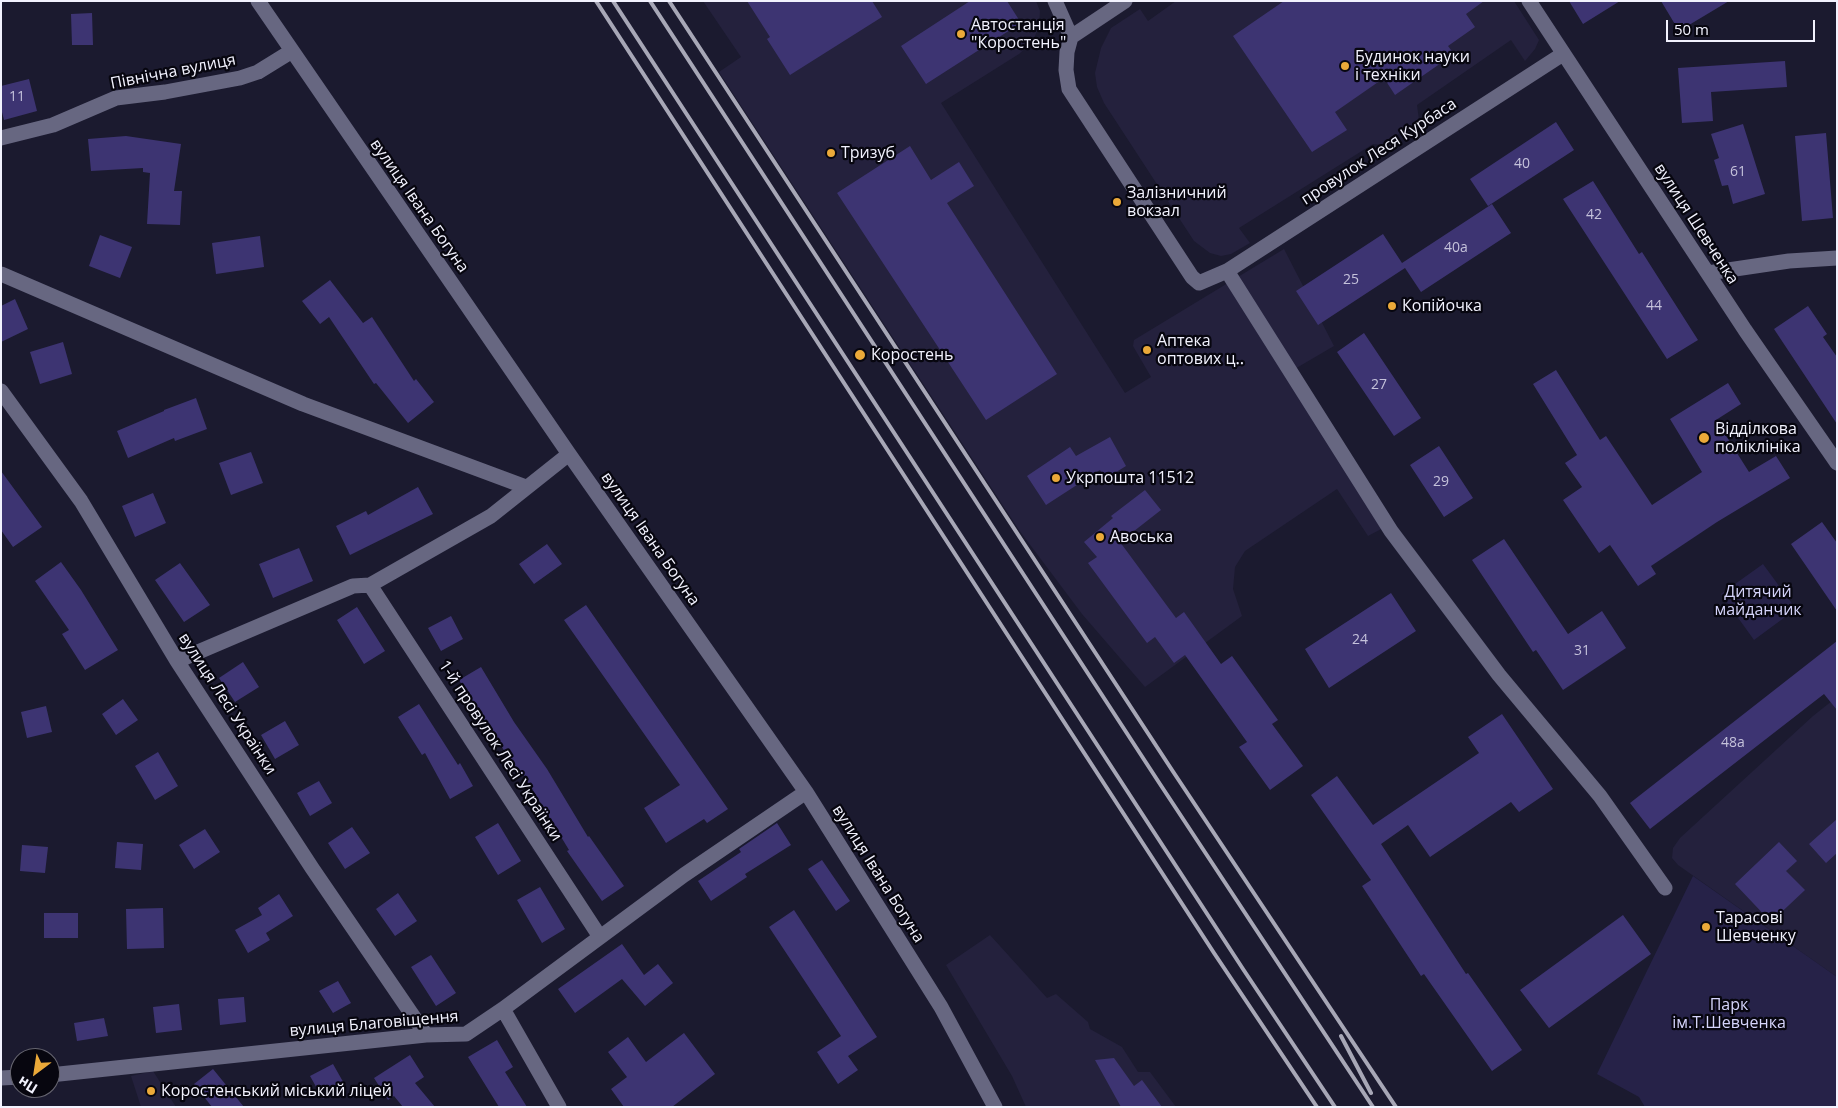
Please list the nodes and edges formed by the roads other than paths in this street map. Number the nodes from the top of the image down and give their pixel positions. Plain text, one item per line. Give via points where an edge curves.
1 (258, 1) edge
2 (1055, 1) edge
3 (1125, 1) edge
4 (1529, 1) edge
5 (1072, 37) junction
6 (292, 51) junction
7 (1563, 54) junction
8 (1, 138) edge
9 (1837, 258) edge
10 (1708, 273) junction
11 (1, 274) edge
12 (1220, 275) junction
13 (1, 391) edge
14 (569, 454) junction
15 (1837, 463) edge
16 (526, 488) junction
17 (370, 585) junction
18 (177, 661) junction
19 (806, 792) junction
20 (1665, 888) dead end
21 (600, 937) junction
22 (503, 1009) junction
23 (426, 1035) junction
24 (60, 1074) edge
25 (559, 1107) edge
26 (995, 1107) edge

1 - 6 street, вулиця Івана Богуна
2 - 5 street
3 - 5 street
4 - 7 street, вулиця Шевченка
5 - 12 street via 1067,52 1069,90 1192,276 1199,283
6 - 8 street, Північна вулиця via 258,72 240,78 116,98 54,125
6 - 14 street, вулиця Івана Богуна
7 - 10 street, вулиця Шевченка
7 - 12 street, провулок Леся Курбаса
9 - 10 street via 1789,261
10 - 15 street, вулиця Шевченка
11 - 16 street via 303,404
12 - 20 street via 1391,532 1499,675 1600,796
13 - 18 street, вулиця Лесі Українки via 81,501
14 - 16 street
14 - 19 street, вулиця Івана Богуна
16 - 17 street via 491,516
17 - 18 street via 354,586
17 - 21 street, 1-й провулок Лесі Українки
18 - 23 street, вулиця Лесі Українки
19 - 21 street, вулиця Благовіщення
19 - 26 street, вулиця Івана Богуна via 941,1007
21 - 22 street, вулиця Благовіщення
22 - 23 street, вулиця Благовіщення via 466,1034
22 - 25 street
23 - 24 street, вулиця Благовіщення

